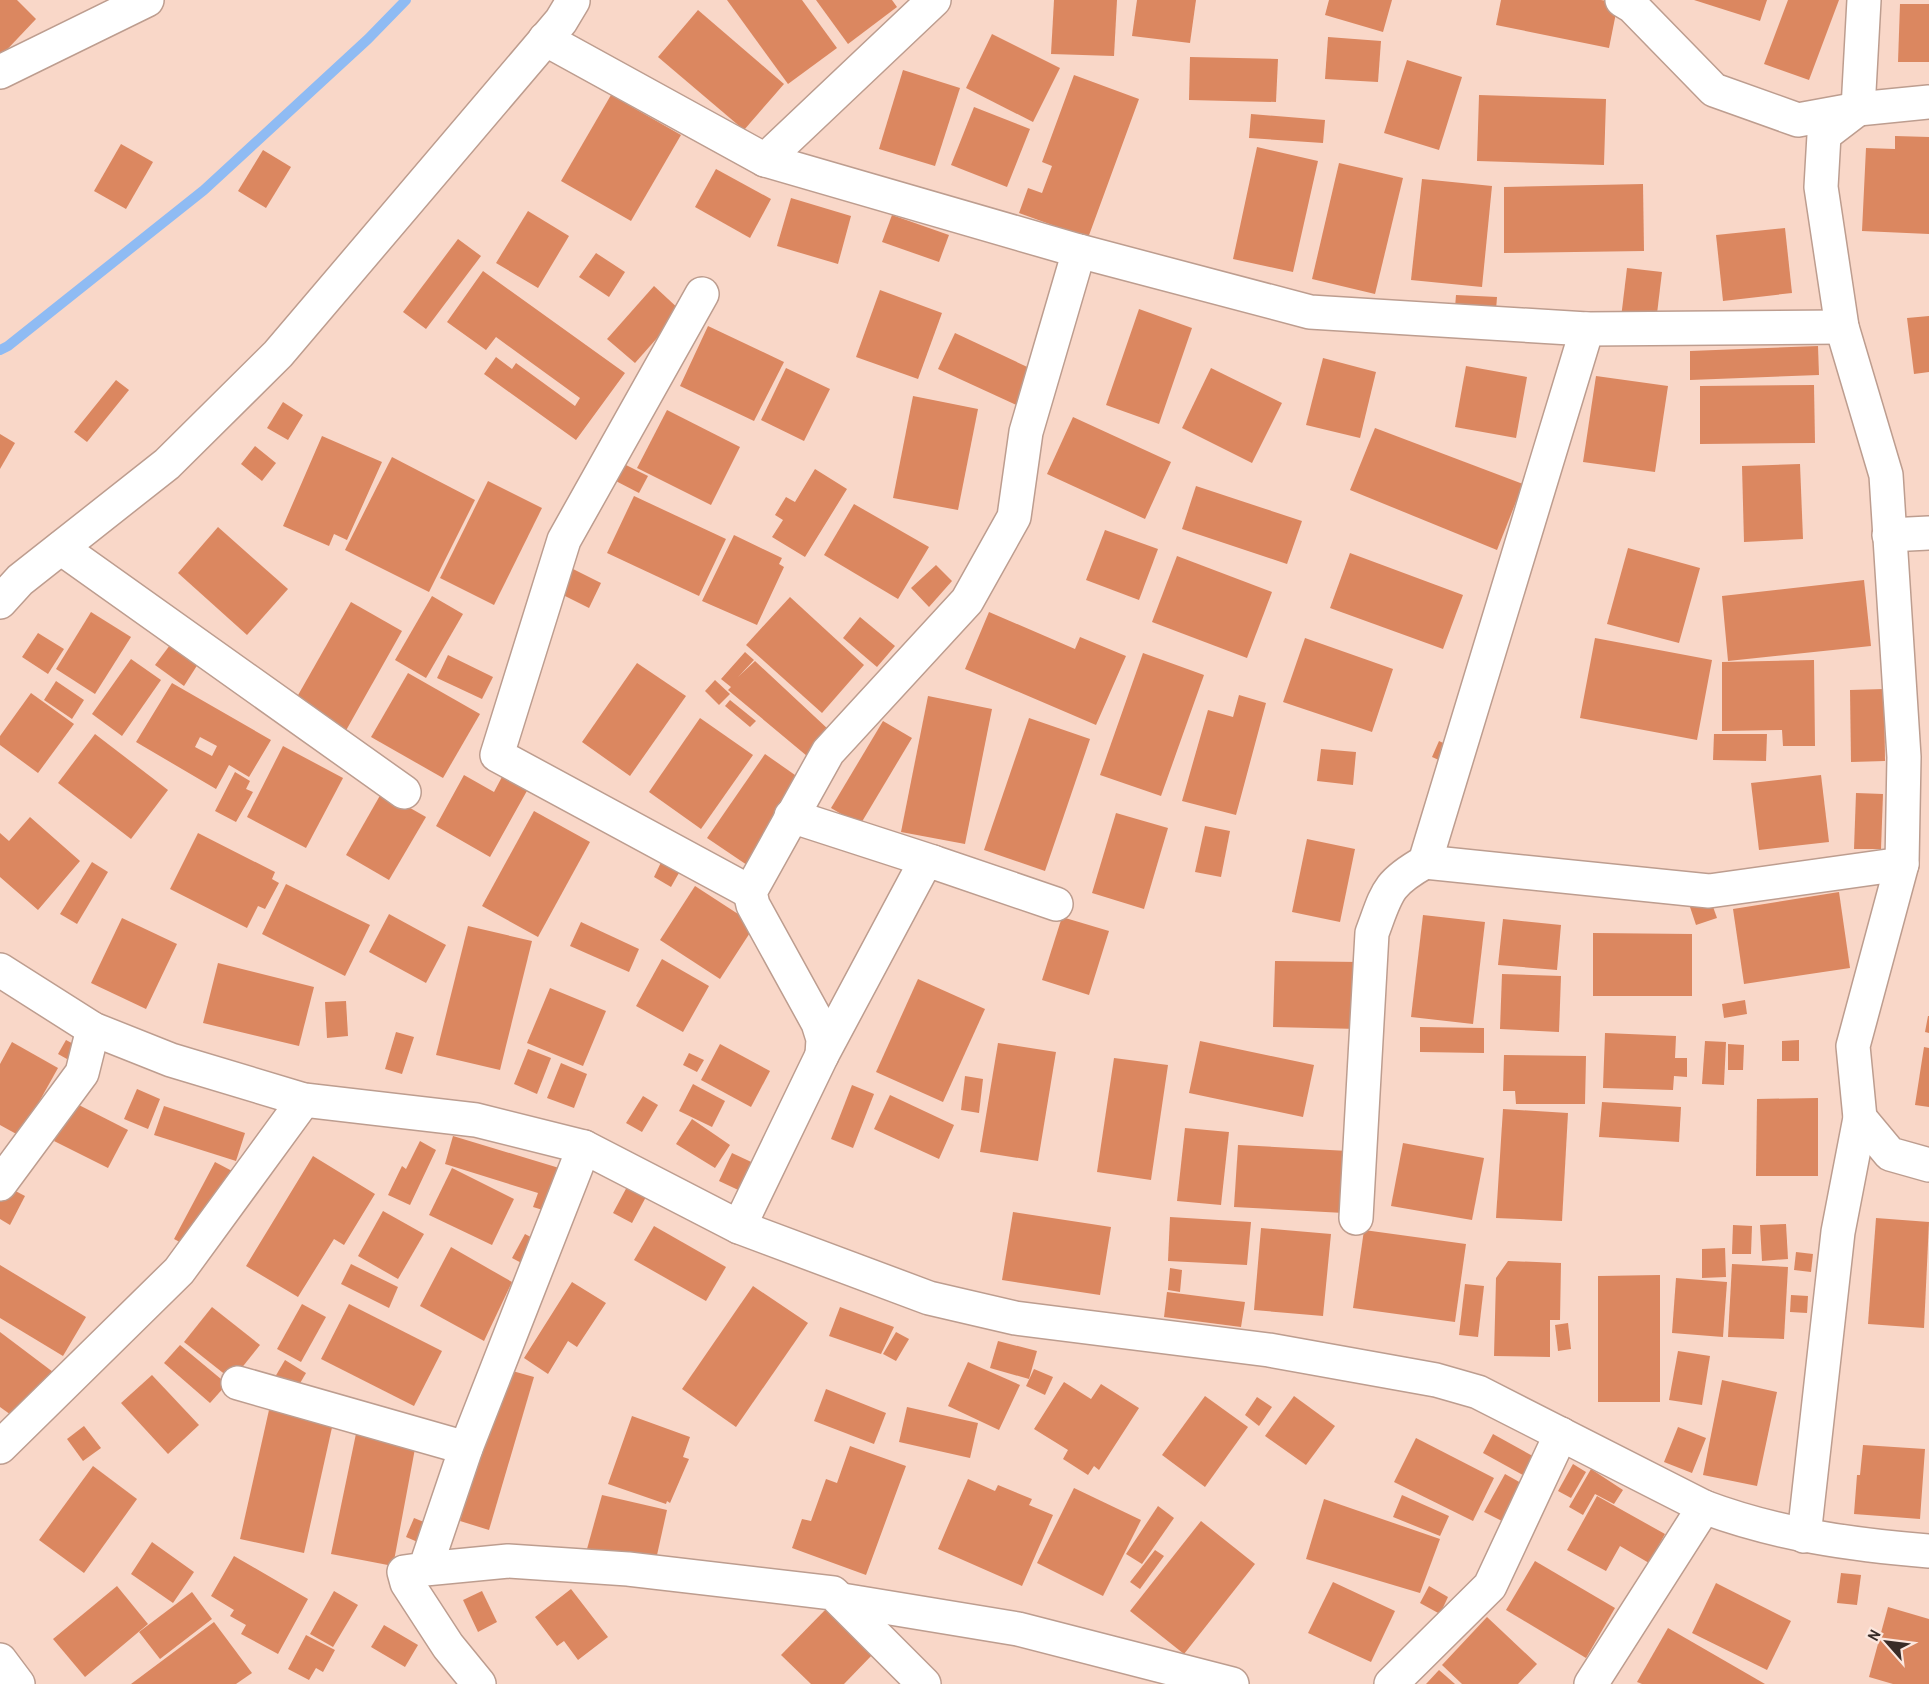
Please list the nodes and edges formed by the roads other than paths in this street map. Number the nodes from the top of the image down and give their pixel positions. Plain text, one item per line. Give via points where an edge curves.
1 (147, 0) edge
2 (934, 0) edge
3 (1622, 0) edge
4 (1864, 0) edge
5 (573, 1) edge
6 (545, 39) junction
7 (0, 72) edge
8 (1929, 102) edge
9 (1858, 109) junction
10 (765, 160) junction
11 (1079, 251) junction
12 (702, 294) dead end
13 (1842, 327) junction
14 (1587, 329) junction
15 (1929, 533) edge
16 (1889, 535) junction
17 (61, 548) junction
18 (0, 603) edge
19 (1917, 758) edge
20 (404, 792) dead end
21 (791, 816) junction
22 (933, 862) junction
23 (1425, 862) junction
24 (1902, 864) junction
25 (750, 892) junction
26 (1056, 904) dead end
27 (0, 970) edge
28 (93, 1029) junction
29 (822, 1056) junction
30 (304, 1100) junction
31 (1860, 1118) junction
32 (584, 1147) junction
33 (1929, 1165) edge
34 (0, 1184) edge
35 (1356, 1218) dead end
36 (740, 1227) junction
37 (238, 1383) dead end
38 (1562, 1434) junction
39 (0, 1447) edge
40 (466, 1448) junction
41 (1704, 1507) junction
42 (1804, 1536) junction
43 (1929, 1551) edge
44 (425, 1569) junction
45 (842, 1600) junction
46 (0, 1660) edge
47 (18, 1684) edge
48 (479, 1684) edge
49 (924, 1684) edge
50 (1232, 1684) edge
51 (1390, 1684) edge
52 (1591, 1684) edge

1 - 7 street
2 - 10 street
3 - 9 street via 1714,90 1798,120
4 - 9 street
5 - 6 street
6 - 10 street
6 - 17 street via 278,354 167,464
8 - 9 street
9 - 13 street via 1824,135 1821,161 1821,187
10 - 11 street
11 - 14 street via 1310,312
11 - 21 street via 1026,432 1014,517 967,601 828,752
12 - 25 street via 564,540 497,755
13 - 14 street
13 - 16 street via 1886,476
14 - 23 street
15 - 16 street
16 - 19 street
17 - 18 street via 20,580
17 - 20 street
19 - 24 street
21 - 22 street
21 - 25 street
22 - 26 street
22 - 29 street via 923,866
23 - 24 street via 1709,891
23 - 35 street via 1397,878 1372,933
24 - 31 street via 1853,1046
25 - 29 street via 753,905 818,1023 823,1039
27 - 28 street
28 - 30 street via 171,1060
28 - 34 street via 82,1073
29 - 36 street
30 - 32 street via 476,1120
30 - 39 street via 179,1271
31 - 33 street via 1890,1154
31 - 42 street via 1838,1232
32 - 36 street
32 - 40 street
36 - 38 street via 928,1298 1015,1318 1269,1350 1436,1380 1478,1392
37 - 40 street
38 - 41 street
38 - 51 street via 1490,1586
40 - 44 street
41 - 42 street
41 - 52 street
42 - 43 street
44 - 45 street via 508,1561 628,1569 819,1590
44 - 48 street via 404,1572 407,1583 448,1646
45 - 49 street
45 - 50 street via 1018,1629
46 - 47 street

